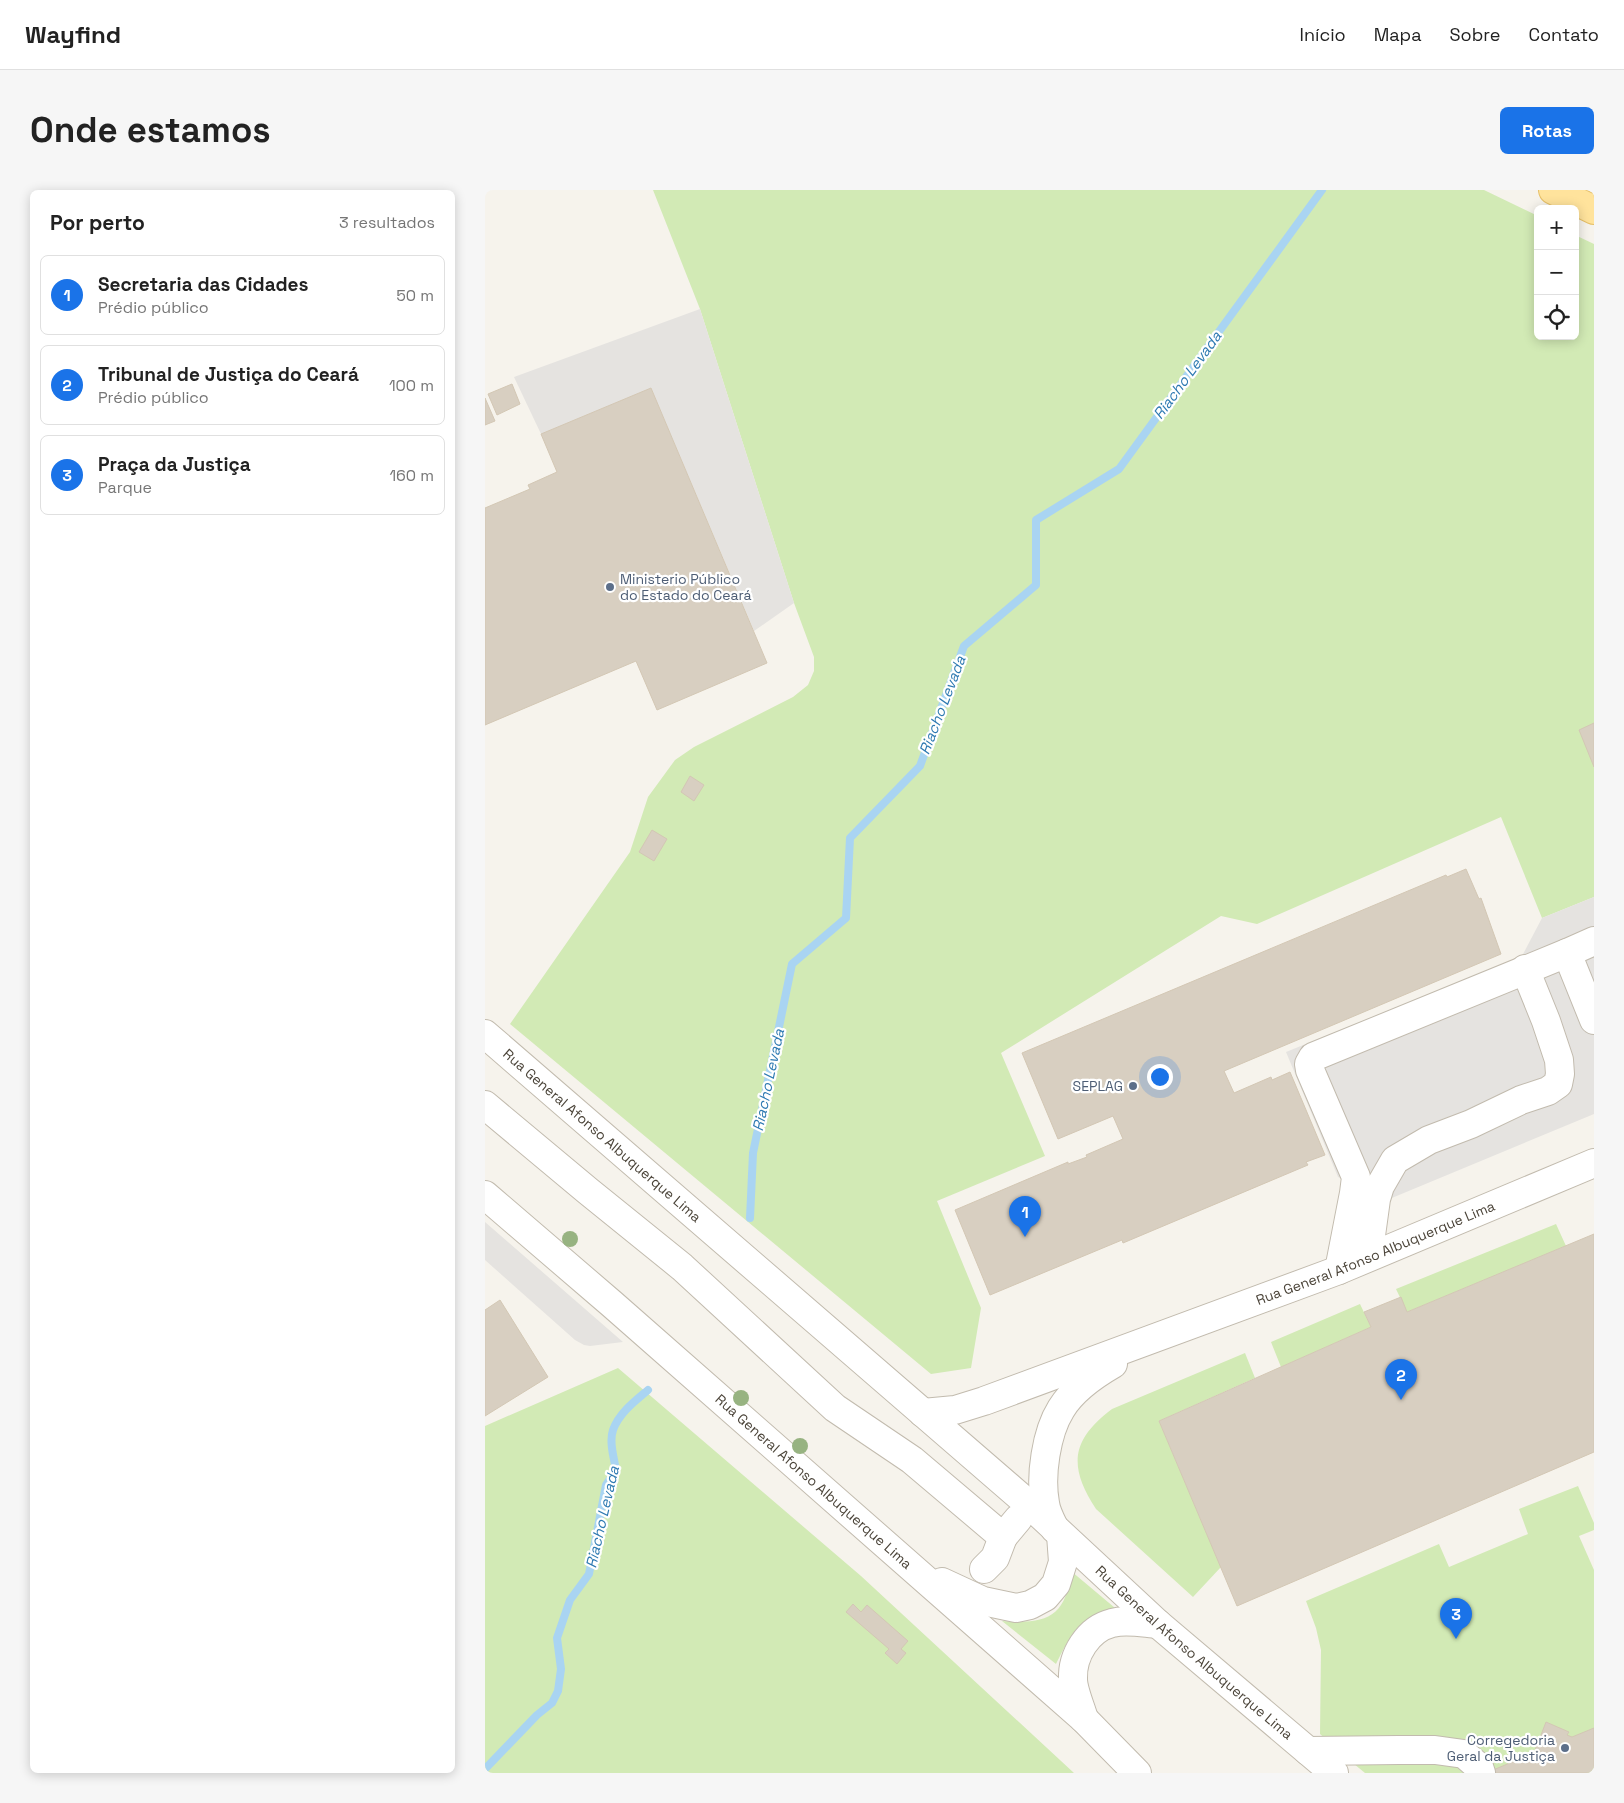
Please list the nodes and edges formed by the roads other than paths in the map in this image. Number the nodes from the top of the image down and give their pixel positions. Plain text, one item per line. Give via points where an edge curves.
1 (1553, 190) edge
2 (1594, 210) edge
3 (1594, 941) edge
4 (1567, 953) junction
5 (1525, 969) junction
6 (1594, 1020) edge
7 (485, 1034) edge
8 (485, 1061) edge
9 (523, 1068) junction
10 (485, 1104) edge
11 (1594, 1163) edge
12 (485, 1195) edge
13 (1368, 1257) junction
14 (1339, 1270) junction
15 (1155, 1338) junction
16 (923, 1412) junction
17 (1058, 1532) junction
18 (914, 1569) junction
19 (984, 1569) dead end
20 (1158, 1624) junction
21 (1084, 1719) junction
22 (1308, 1751) junction
23 (1137, 1773) edge
24 (1334, 1773) edge
25 (1481, 1773) edge

1 - 2 main road
3 - 4 street
4 - 5 street
4 - 6 street
5 - 13 street via 1559,1060 1558,1084 1429,1140 1395,1160 1375,1199
5 - 14 street via 1313,1056 1310,1070 1356,1176
7 - 9 street, Rua General Afonso Albuquerque Lima
8 - 9 street
9 - 16 street, Rua General Afonso Albuquerque Lima
10 - 19 street via 682,1266 835,1408 1011,1528 995,1558
11 - 13 street, Rua General Afonso Albuquerque Lima
12 - 18 street, Rua General Afonso Albuquerque Lima
13 - 14 street, Rua General Afonso Albuquerque Lima
14 - 15 street, Rua General Afonso Albuquerque Lima
15 - 16 street, Rua General Afonso Albuquerque Lima via 984,1401 955,1410
15 - 17 street, Rua General Afonso Albuquerque Lima via 1094,1375 1069,1397 1051,1428 1044,1477 1045,1503
16 - 17 street, Rua General Afonso Albuquerque Lima
17 - 18 street via 1063,1562 1056,1584 1045,1597 1030,1605 1016,1608 983,1601
17 - 20 street, Rua General Afonso Albuquerque Lima
18 - 21 street, Rua General Afonso Albuquerque Lima
20 - 21 street via 1112,1623 1083,1643 1075,1659 1072,1680
20 - 22 street, Rua General Afonso Albuquerque Lima
21 - 23 street, Rua General Afonso Albuquerque Lima
22 - 24 street, Rua General Afonso Albuquerque Lima
22 - 25 street via 1435,1750 1464,1754 1479,1767

